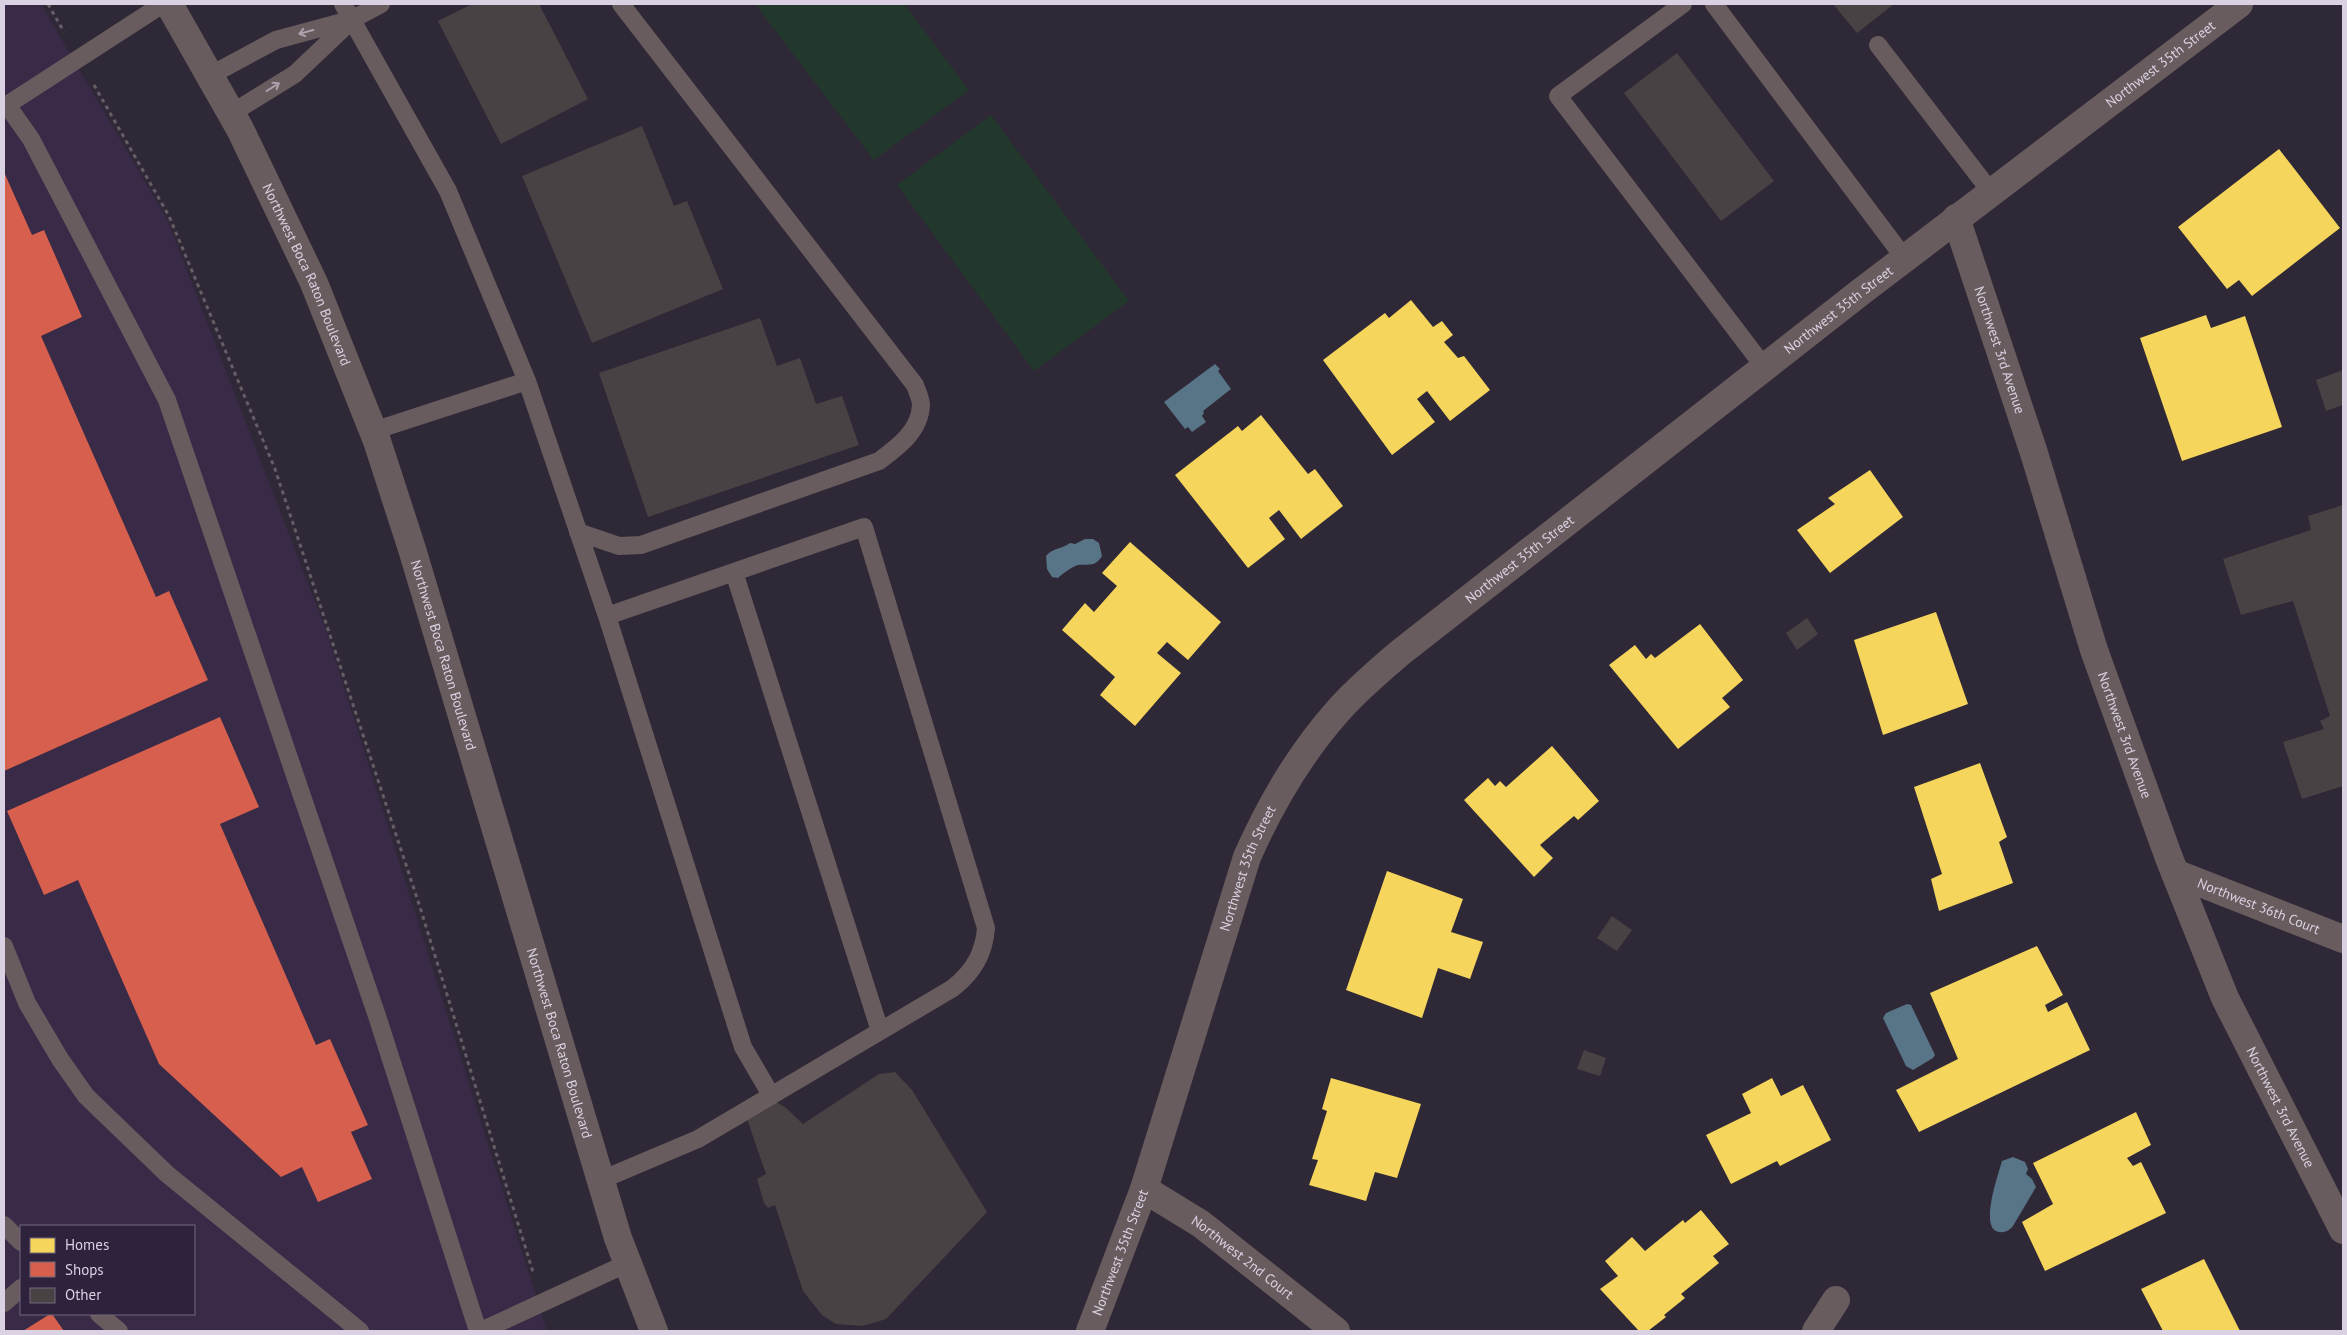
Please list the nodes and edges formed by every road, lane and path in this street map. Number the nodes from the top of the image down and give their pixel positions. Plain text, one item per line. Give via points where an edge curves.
1 (48, 4) edge
2 (163, 4) edge
3 (168, 4) edge
4 (343, 4) edge
5 (381, 4) edge
6 (621, 4) edge
7 (1683, 4) edge
8 (1714, 4) edge
9 (2239, 4) edge
10 (353, 19) junction
11 (1878, 45) dead end
12 (79, 58) junction
13 (210, 76) junction
14 (5, 105) edge
15 (232, 113) junction
16 (1991, 192) junction
17 (1956, 218) junction
18 (1905, 258) junction
19 (1766, 368) junction
20 (527, 381) junction
21 (373, 432) junction
22 (578, 532) junction
23 (734, 572) junction
24 (607, 616) junction
25 (2175, 873) junction
26 (2343, 939) edge
27 (4, 946) edge
28 (880, 1031) junction
29 (771, 1096) junction
30 (601, 1180) junction
31 (1144, 1189) junction
32 (4, 1225) edge
33 (2343, 1230) edge
34 (20, 1241) edge
35 (628, 1263) junction
36 (20, 1289) edge
37 (1836, 1300) dead end
38 (543, 1302) junction
39 (4, 1303) edge
40 (100, 1315) edge
41 (119, 1331) edge
42 (360, 1331) edge
43 (479, 1331) edge
44 (654, 1331) edge
45 (1090, 1331) edge
46 (1336, 1331) edge
47 (1816, 1331) edge

1 - 12 path
2 - 12 lane
3 - 13 street, Northwest Boca Raton Boulevard
4 - 10 lane
5 - 10 lane
6 - 22 lane via 915,385 921,404 914,428 902,444 879,461 641,545 619,546
7 - 19 lane via 1558,96
8 - 18 lane
9 - 16 street, Northwest 35th Street
10 -> 13 lane via 276,40
15 -> 10 lane via 295,74
10 - 20 lane via 448,191
11 - 16 lane
12 - 14 lane
12 - 38 path via 169,216 276,469 419,904
13 - 15 street, Northwest Boca Raton Boulevard
14 - 43 lane via 31,139 167,400 378,1019
15 - 21 street, Northwest Boca Raton Boulevard via 314,283
16 - 17 street, Northwest 35th Street
17 - 18 street, Northwest 35th Street
17 - 25 street, Northwest 3rd Avenue via 2034,453 2094,650
18 - 19 street, Northwest 35th Street
19 - 31 street, Northwest 35th Street via 1401,652 1368,680 1310,744 1264,818 1247,857
20 - 21 lane
20 - 22 lane
21 - 30 street, Northwest Boca Raton Boulevard via 412,549
22 - 24 lane
23 - 24 lane
23 - 28 lane
23 - 28 lane via 864,528 986,928 985,945 968,976
24 - 29 lane via 743,1047
25 - 26 street, Northwest 36th Court
25 - 33 street, Northwest 3rd Avenue via 2224,998
27 - 42 lane via 27,1003 86,1096 167,1174
28 - 29 lane
29 - 30 lane via 698,1139
30 - 35 street, Northwest Boca Raton Boulevard
31 - 45 street, Northwest 35th Street
31 - 46 street, Northwest 2nd Court via 1201,1224
32 - 34 lane
35 - 38 lane
35 - 44 street, Northwest Boca Raton Boulevard
36 - 39 lane
37 - 47 street
38 - 43 lane
40 - 41 lane

